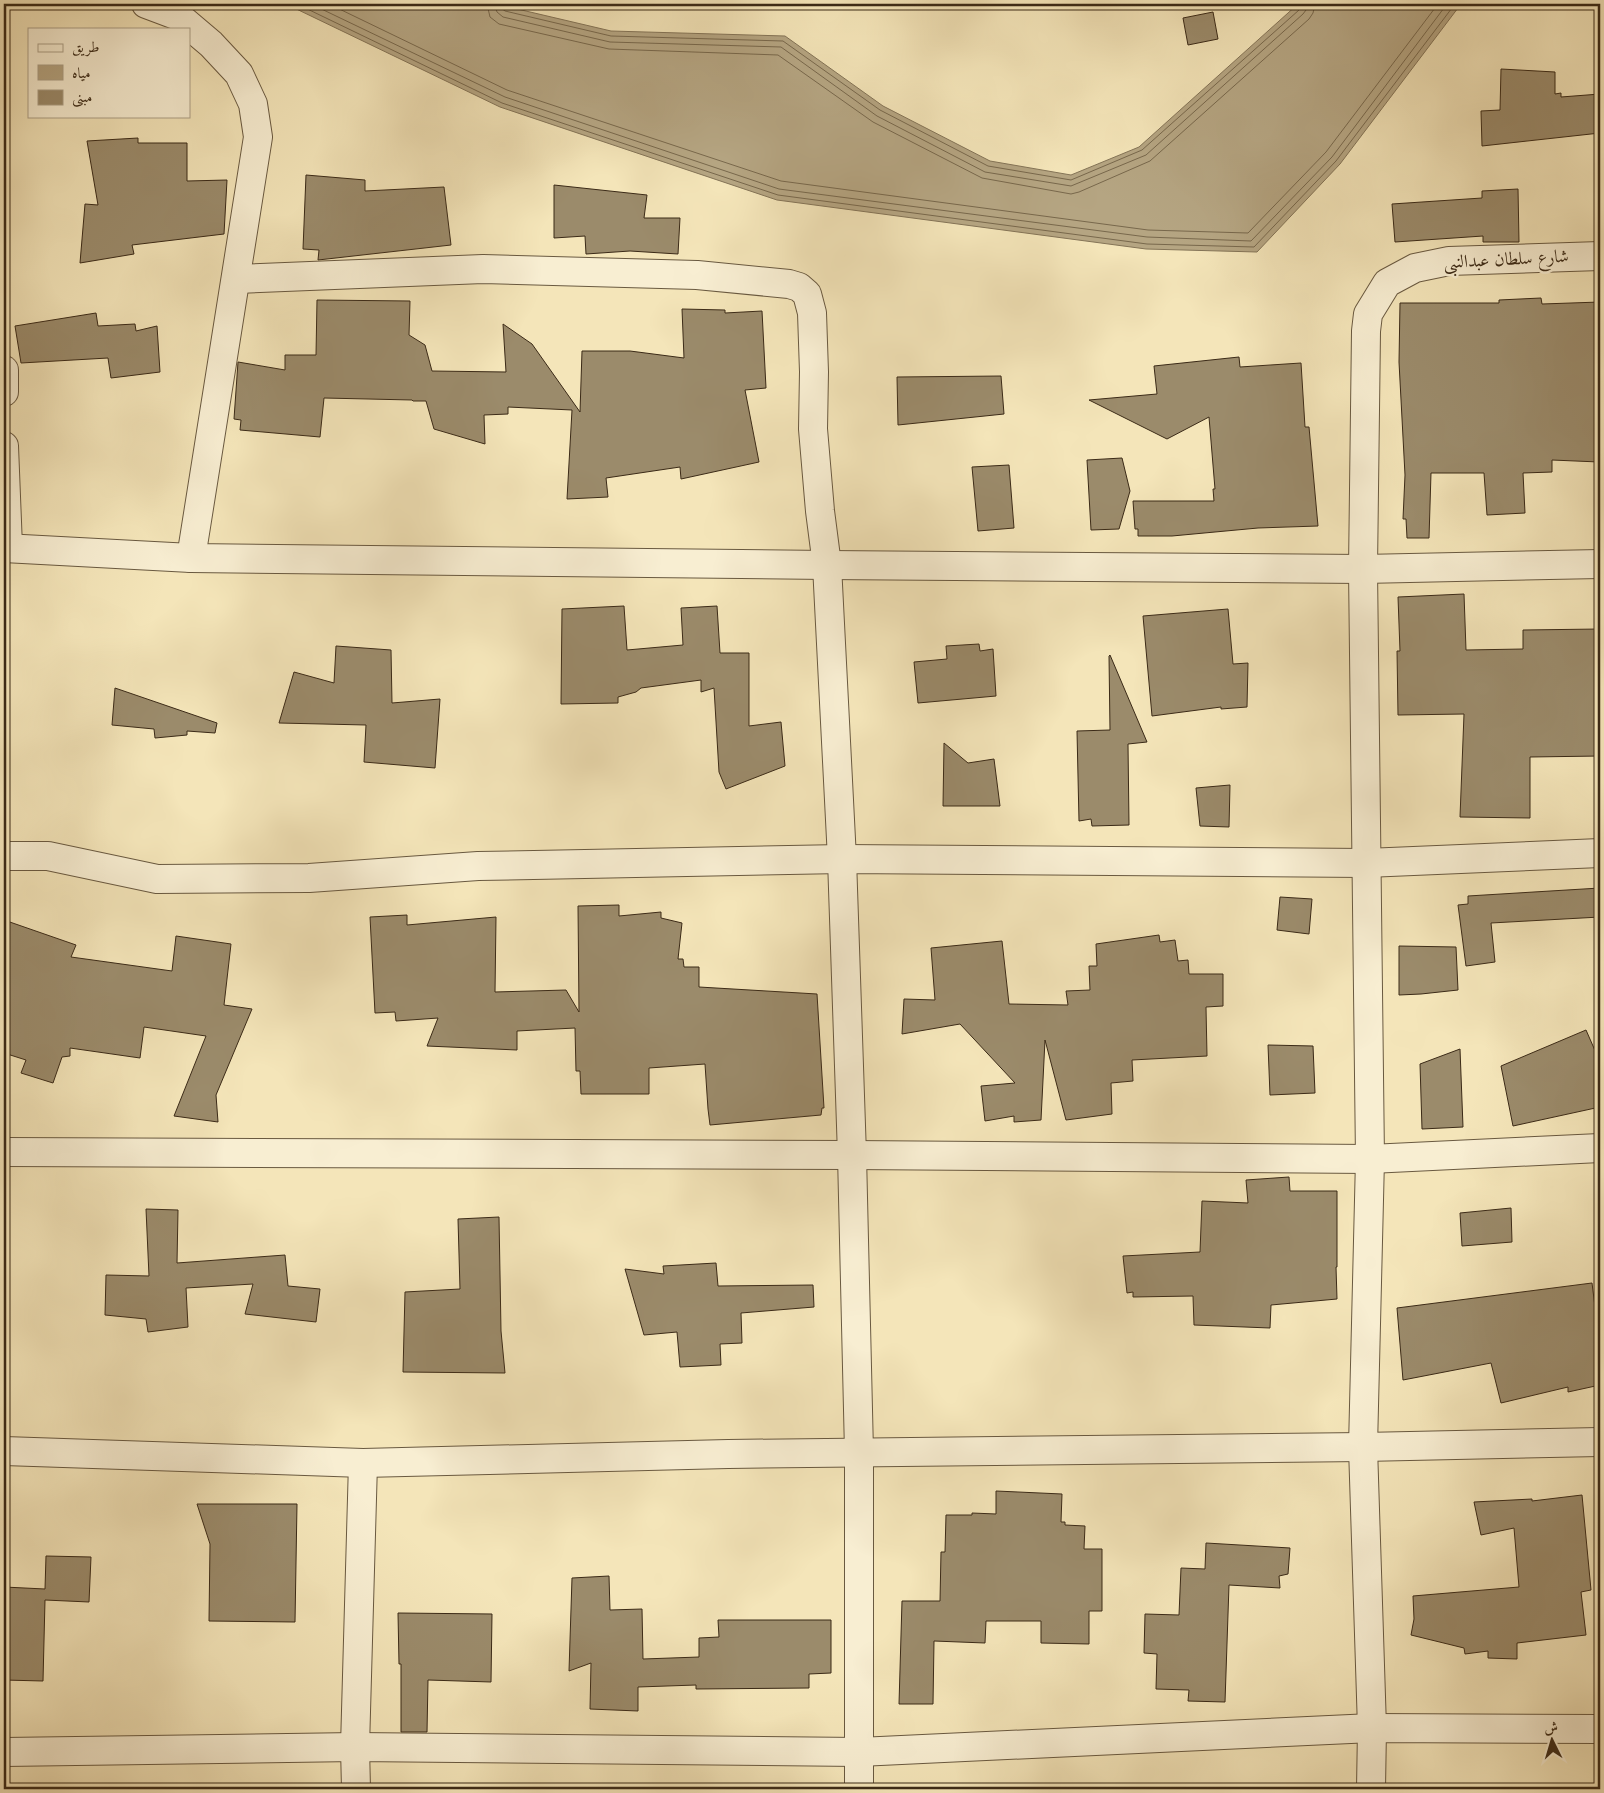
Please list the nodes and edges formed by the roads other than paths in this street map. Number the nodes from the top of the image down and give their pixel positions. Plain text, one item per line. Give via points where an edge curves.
1 (146, 4) edge
2 (1600, 256) edge
3 (236, 279) junction
4 (4, 370) edge
5 (4, 392) edge
6 (4, 446) edge
7 (6, 548) edge
8 (191, 558) junction
9 (1600, 564) edge
10 (828, 565) junction
11 (1363, 569) junction
12 (1600, 853) edge
13 (4, 856) edge
14 (842, 859) junction
15 (1366, 863) junction
16 (1600, 1148) edge
17 (4, 1152) edge
18 (852, 1155) junction
19 (1370, 1159) junction
20 (1600, 1442) edge
21 (1363, 1448) junction
22 (4, 1451) edge
23 (858, 1452) junction
24 (363, 1462) junction
25 (1372, 1728) junction
26 (1600, 1729) edge
27 (355, 1746) junction
28 (4, 1752) edge
29 (859, 1752) junction
30 (356, 1789) edge
31 (859, 1789) edge
32 (1371, 1789) edge

1 - 3 street via 178,16 211,44 238,74 253,104 258,138
2 - 11 street, شارع سلطان عبدالنبى via 1449,261 1415,268 1387,283 1368,314 1366,331
3 - 8 street
3 - 10 street via 484,269 697,275 799,287 807,294 812,313 813,429
4 - 5 street
6 - 7 street
7 - 8 street
8 - 10 street
9 - 11 street
10 - 11 street
10 - 14 street
11 - 15 street
12 - 15 street
13 - 14 street via 48,856 157,879 309,878 478,866
14 - 15 street
14 - 18 street
15 - 19 street
16 - 19 street
17 - 18 street
18 - 19 street
18 - 23 street
19 - 21 street
20 - 21 street
21 - 23 street
21 - 25 street
22 - 24 street
23 - 24 street
23 - 29 street
24 - 27 street
25 - 26 street
25 - 29 street
25 - 32 street
27 - 28 street
27 - 29 street
27 - 30 street
29 - 31 street

